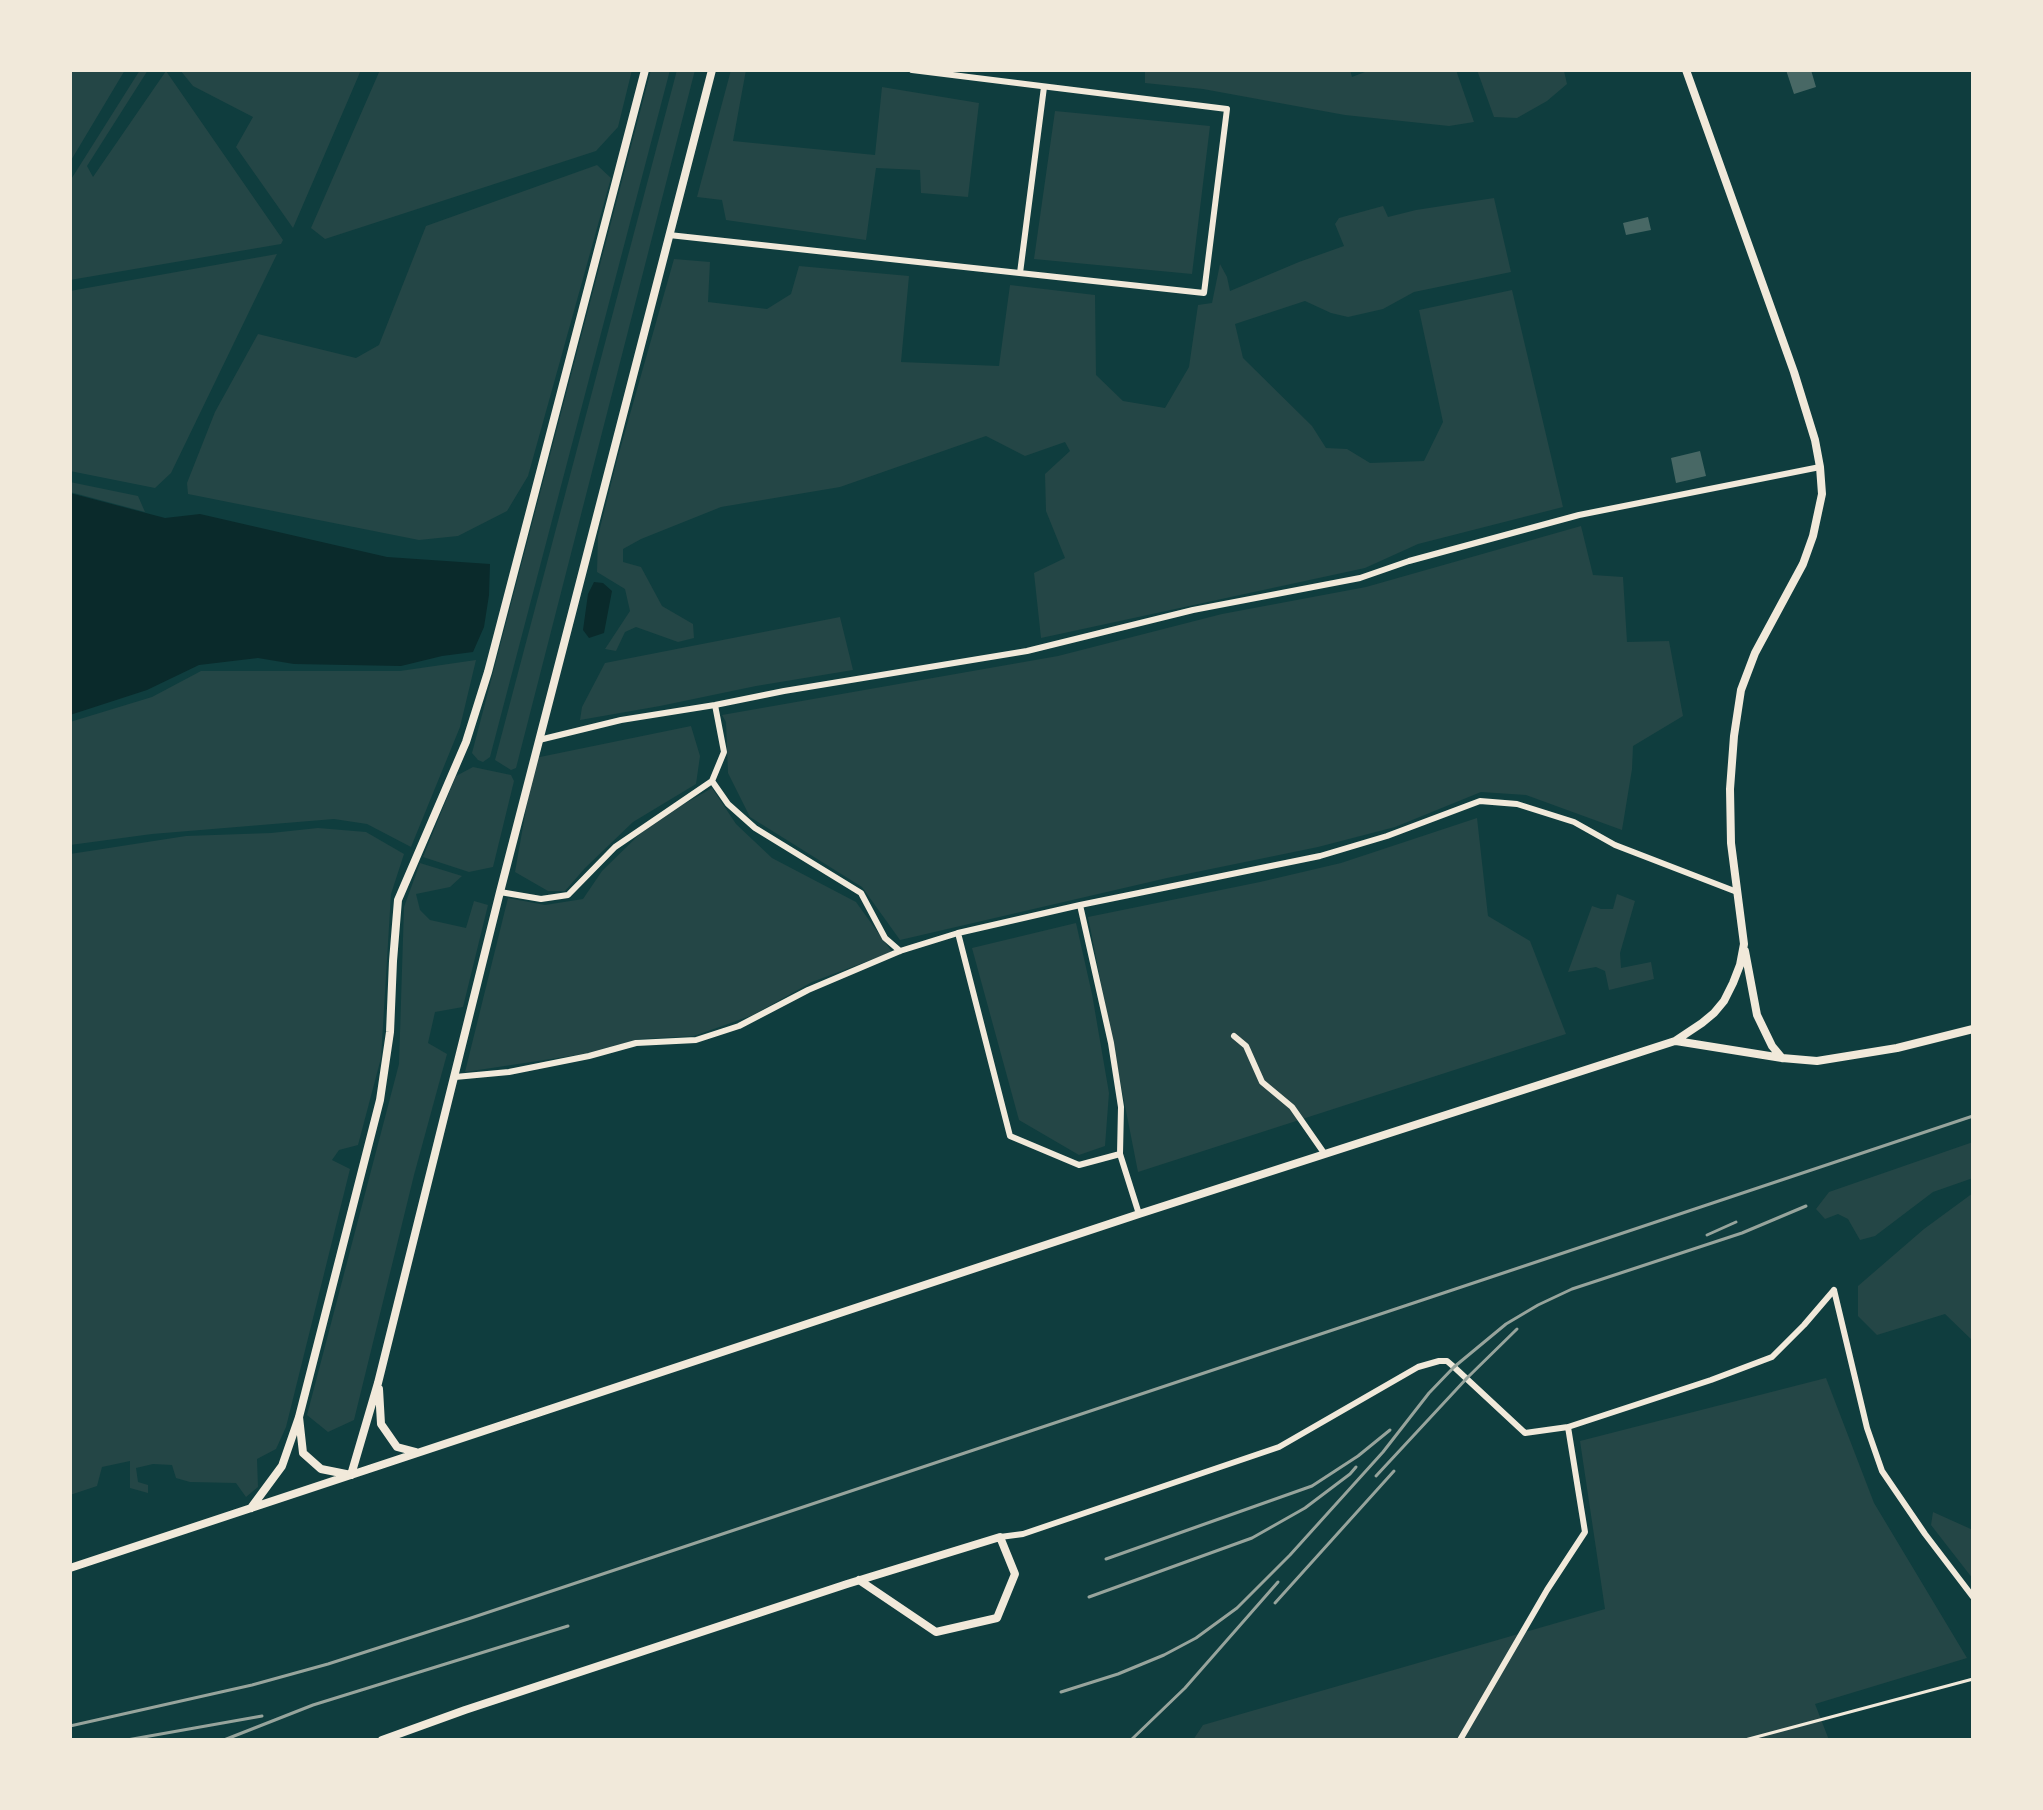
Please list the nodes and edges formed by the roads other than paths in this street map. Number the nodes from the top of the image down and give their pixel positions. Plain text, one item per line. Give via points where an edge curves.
1 (645, 70) edge
2 (712, 70) edge
3 (912, 70) edge
4 (1686, 70) edge
5 (1044, 87) junction
6 (669, 235) junction
7 (1020, 273) junction
8 (1820, 467) junction
9 (715, 705) junction
10 (539, 740) junction
11 (712, 781) junction
12 (500, 892) junction
13 (1737, 892) junction
14 (1080, 905) junction
15 (958, 933) junction
16 (1744, 944) junction
17 (900, 951) junction
18 (1973, 1029) edge
19 (1234, 1036) dead end
20 (1675, 1041) junction
21 (1782, 1058) junction
22 (455, 1077) junction
23 (1324, 1153) junction
24 (1120, 1154) junction
25 (1139, 1214) junction
26 (378, 1383) junction
27 (299, 1417) junction
28 (1568, 1427) junction
29 (417, 1452) junction
30 (351, 1475) junction
31 (251, 1508) junction
32 (1000, 1537) junction
33 (70, 1568) edge
34 (859, 1580) junction
35 (1973, 1597) edge
36 (1973, 1679) edge
37 (382, 1740) edge
38 (1460, 1740) edge
39 (1745, 1740) edge

1 - 27 street via 488,672 466,742 398,900 380,1100
2 - 6 street
3 - 5 street
4 - 8 street via 1794,372
5 - 7 street
5 - 7 street via 1227,109 1204,293
6 - 7 street
6 - 10 street
8 - 9 street via 1579,515 1360,578 1193,610 1027,651
8 - 13 street via 1822,494 1813,536 1741,690 1730,789
9 - 10 street
9 - 11 street via 724,752
10 - 12 street
11 - 12 street via 615,847 568,895 541,899
11 - 17 street via 755,828 861,893 885,938
12 - 22 street
13 - 14 street via 1615,845 1574,822 1517,804 1480,801 1320,856
13 - 16 street
14 - 15 street
14 - 24 street via 1111,1043 1121,1107
15 - 17 street
15 - 24 street via 1010,1136 1079,1165
16 - 20 street via 1724,1001
16 - 21 street via 1757,1015
17 - 22 street via 739,1026 696,1040 636,1043 509,1072
18 - 21 street via 1831,1059
19 - 23 street via 1246,1046 1262,1082 1292,1107
20 - 21 street
20 - 23 street
22 - 26 street
23 - 25 street
24 - 25 street
25 - 29 street
26 - 29 street via 381,1424 397,1447
26 - 30 street
27 - 30 street via 303,1453 321,1469
27 - 31 street via 282,1466
28 - 32 street via 1525,1433 1447,1361 1439,1361 1418,1367 1279,1447 1023,1534
28 - 35 street via 1772,1357 1834,1290 1882,1471
28 - 38 street via 1585,1532
29 - 30 street
30 - 31 street
31 - 33 street
32 - 34 street
32 - 34 street via 1015,1574 997,1618 936,1632
34 - 37 street
36 - 39 lane

